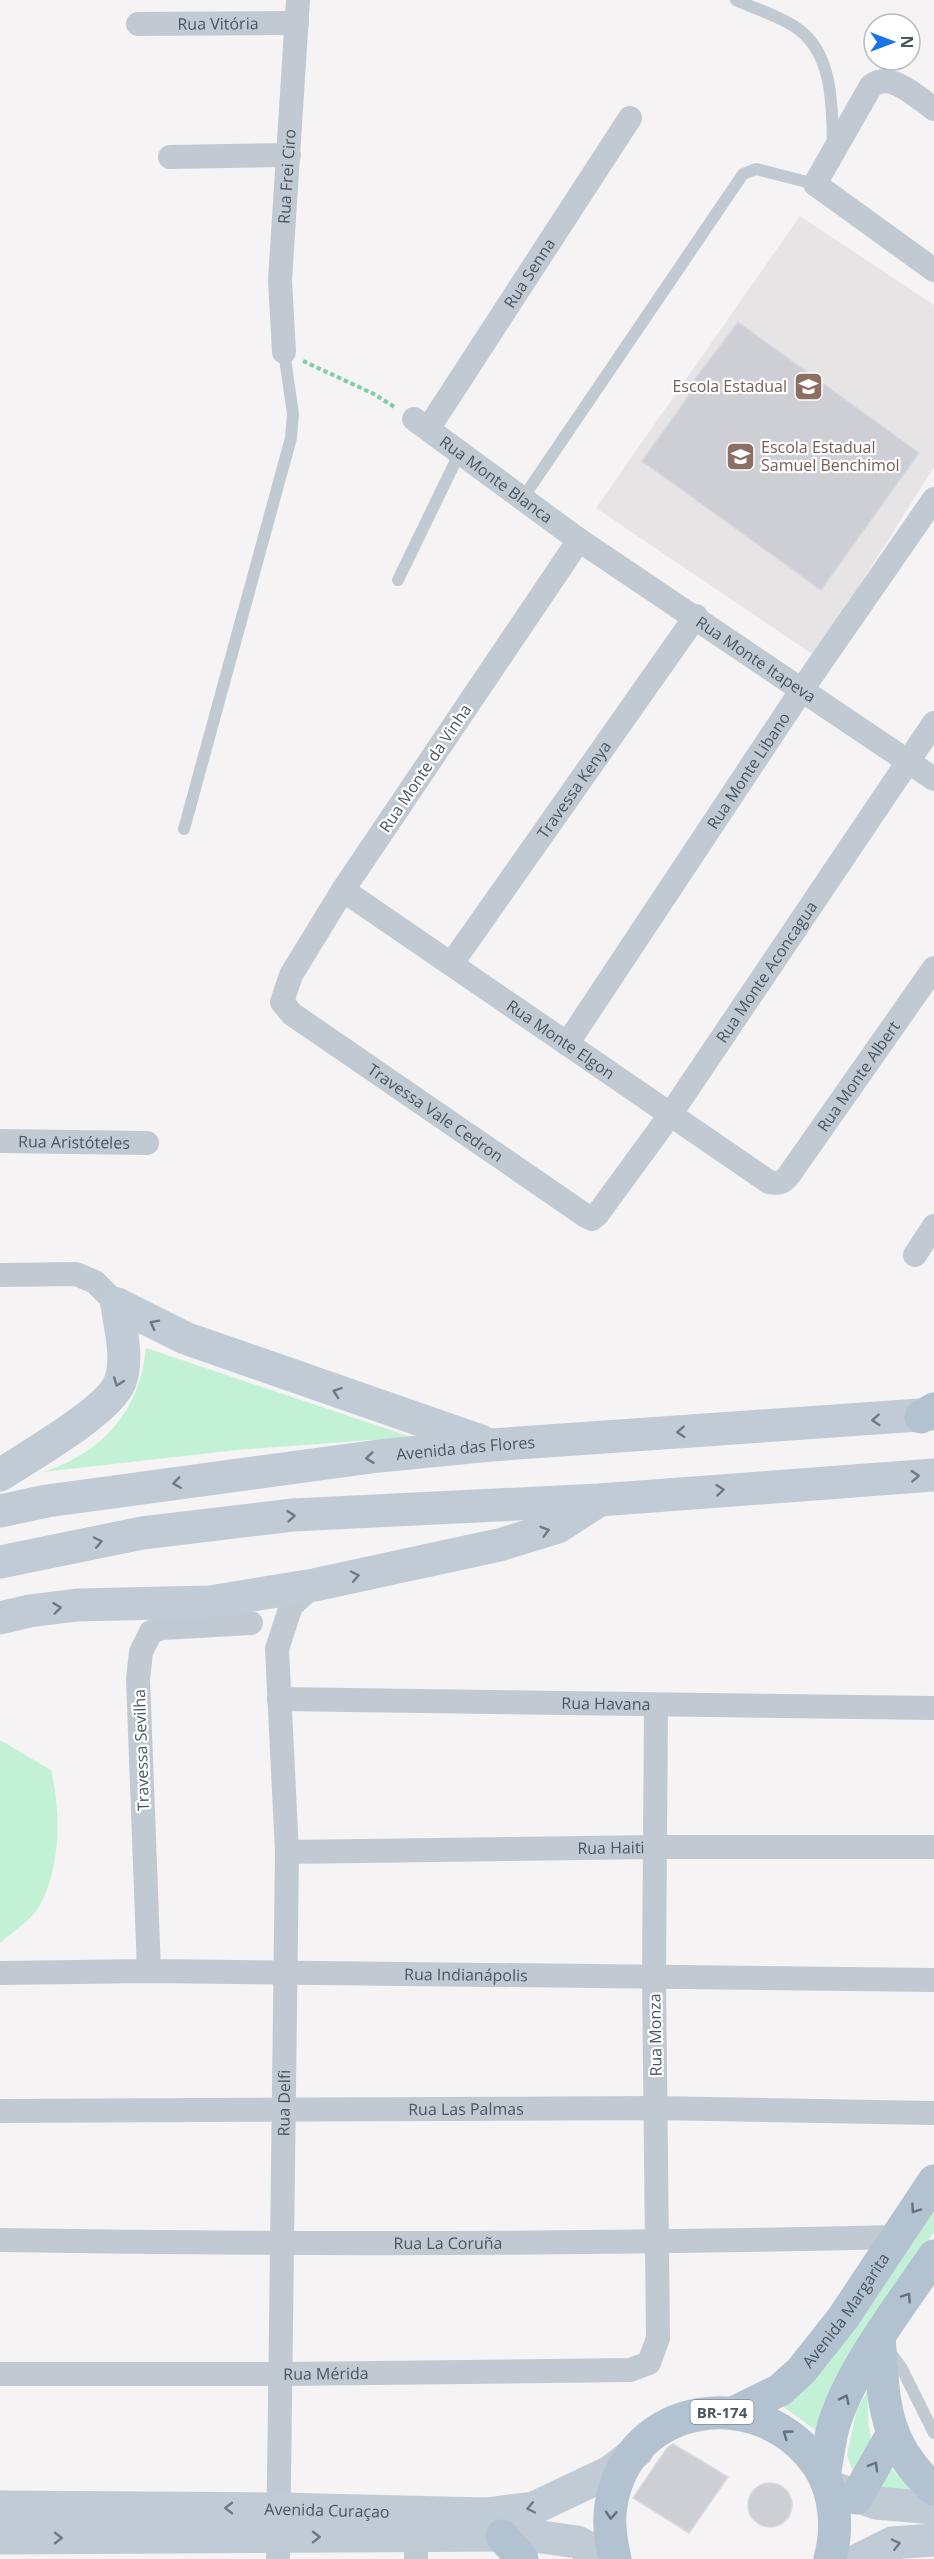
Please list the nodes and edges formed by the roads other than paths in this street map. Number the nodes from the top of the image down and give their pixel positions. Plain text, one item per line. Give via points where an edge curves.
1 (736, 0) edge
2 (298, 12) edge
3 (138, 24) dead end
4 (934, 109) edge
5 (630, 118) dead end
6 (834, 150) junction
7 (289, 155) junction
8 (170, 157) dead end
9 (815, 184) junction
10 (934, 270) edge
11 (284, 352) joint
12 (421, 424) joint
13 (460, 452) junction
14 (523, 498) junction
15 (934, 500) edge
16 (579, 540) junction
17 (398, 580) dead end
18 (696, 616) junction
19 (803, 688) junction
20 (934, 723) edge
21 (907, 762) junction
22 (934, 779) edge
23 (184, 829) dead end
24 (343, 890) junction
25 (452, 963) junction
26 (934, 968) edge
27 (282, 1002) joint
28 (567, 1044) junction
29 (670, 1115) junction
30 (0, 1141) edge
31 (147, 1143) dead end
32 (780, 1183) joint
33 (592, 1219) joint
34 (934, 1226) edge
35 (915, 1255) dead end
36 (0, 1275) edge
37 (117, 1304) junction
38 (930, 1413) edge
39 (491, 1445) junction
40 (0, 1475) edge
41 (934, 1475) edge
42 (599, 1500) junction
43 (0, 1511) edge
44 (0, 1562) edge
45 (314, 1585) junction
46 (210, 1602) junction
47 (0, 1618) edge
48 (251, 1623) junction
49 (277, 1648) junction
50 (279, 1699) junction
51 (656, 1705) junction
52 (934, 1708) edge
53 (655, 1847) junction
54 (934, 1847) edge
55 (287, 1852) junction
56 (150, 1971) junction
57 (0, 1973) edge
58 (286, 1974) junction
59 (654, 1977) junction
60 (934, 1980) edge
61 (656, 2108) junction
62 (0, 2111) edge
63 (285, 2111) junction
64 (934, 2113) edge
65 (934, 2181) edge
66 (897, 2237) junction
67 (0, 2240) edge
68 (656, 2243) junction
69 (281, 2245) junction
70 (934, 2256) edge
71 (879, 2337) junction
72 (649, 2363) joint
73 (0, 2374) edge
74 (282, 2374) junction
75 (735, 2412) junction
76 (934, 2433) edge
77 (892, 2435) junction
78 (637, 2451) junction
79 (836, 2486) junction
80 (934, 2489) edge
81 (0, 2507) edge
82 (934, 2508) edge
83 (279, 2535) edge
84 (0, 2538) edge
85 (934, 2540) edge
86 (512, 2547) edge
87 (416, 2548) edge
88 (610, 2559) edge
89 (615, 2559) edge
90 (830, 2559) edge
91 (860, 2559) edge

1 - 6 lane via 799,29 818,52 832,93
2 - 3 street, Rua Vitória
2 - 7 street, Rua Frei Ciro
4 - 6 street via 895,83 881,80 871,86
5 - 12 street, Rua Senna
6 - 9 street
7 - 8 street
7 - 11 street, Rua Frei Ciro via 280,280
9 - 10 street
9 - 14 lane via 756,169 743,174
11 - 23 lane via 293,414 291,438
12 - 13 street, Rua Monte Blanca
13 - 14 street, Rua Monte Blanca
13 - 17 lane
14 - 16 street, Rua Monte Blanca
15 - 19 street, Rua Monte Libano
16 - 18 street, Rua Monte Itapeva
16 - 24 street, Rua Monte da Vinha
18 - 19 street, Rua Monte Itapeva
18 - 25 street, Travessa Kenya
19 - 21 street, Rua Monte Itapeva
19 - 28 street, Rua Monte Libano
20 - 21 street, Rua Monte Aconcagua
21 - 22 street, Rua Monte Itapeva
21 - 29 street, Rua Monte Aconcagua
24 - 25 street, Rua Monte Elgon
24 - 27 street, Rua Monte da Vinha via 291,975
25 - 28 street, Rua Monte Elgon
26 - 32 street, Rua Monte Albert
27 - 33 street, Travessa Vale Cedron via 292,1014
28 - 29 street, Rua Monte Elgon
29 - 32 street, Rua Monte Elgon via 769,1182
29 - 33 street, Rua Monte Aconcagua
30 - 31 street, Rua Aristóteles
34 - 35 street
36 - 37 street via 76,1274 95,1282
39 -> 37 main road via 207,1347
37 -> 40 main road via 124,1353 120,1381 111,1398
38 -> 39 main road, Avenida das Flores
39 -> 43 main road, Avenida das Flores via 59,1499
42 -> 41 main road
44 -> 42 main road via 142,1533 293,1515
45 -> 42 main road via 499,1545 558,1527
45 - 46 main road
45 - 49 street, Rua Delfi via 291,1606
47 -> 46 main road via 77,1605
46 - 48 street
48 - 49 street
48 - 56 street, Travessa Sevilha via 162,1628 151,1632 141,1652 138,1679
49 - 50 street, Rua Delfi
50 - 51 street, Rua Havana
50 - 55 street, Rua Delfi
51 - 52 street, Rua Havana
51 - 53 street, Rua Monza
53 - 54 street, Rua Haiti
53 - 55 street, Rua Haiti
53 - 59 street, Rua Monza
55 - 58 street, Rua Delfi
56 - 57 street, Rua Indianápolis
56 - 58 street, Rua Indianápolis
58 - 59 street, Rua Indianápolis
58 - 63 street, Rua Delfi
59 - 60 street, Rua Indianápolis
59 - 61 street, Rua Monza
61 - 63 street, Rua Las Palmas
61 - 64 street, Rua Las Palmas
61 - 68 street, Rua Monza
62 - 63 street, Rua Las Palmas
63 - 69 street, Rua Delfi
65 -> 66 main road, Avenida Margarita
66 - 68 street, Rua La Coruña
66 - 75 main road, Avenida Margarita via 843,2318 801,2371 780,2390
67 - 69 street, Rua La Coruña
68 - 69 street, Rua La Coruña
68 - 72 street, Rua Monza via 658,2338
69 - 74 street, Rua Delfi
71 -> 70 main road
71 - 76 lane via 901,2367
71 - 77 main road via 882,2389
79 -> 71 main road via 835,2421
72 - 74 street, Rua Mérida via 630,2370
73 - 74 street, Rua Mérida
74 - 83 street, Rua Delfi
75 - 78 main road, BR-174 via 708,2412 681,2419 657,2432
79 -> 75 main road, BR-174 via 787,2432 763,2419
79 -> 77 main road
77 - 80 main road via 917,2474
78 -> 83 main road, Avenida Curaçao via 610,2472 534,2508
78 -> 89 main road, BR-174 via 621,2476 611,2504 609,2533
79 - 82 main road via 898,2507
79 - 90 main road, BR-174
83 -> 81 main road, Avenida Curaçao
84 -> 83 main road, Avenida Curaçao
83 -> 87 main road, Avenida Curaçao
91 -> 85 main road via 892,2543
86 - 87 main road, Avenida Curaçao
86 - 88 main road, Avenida Curaçao via 527,2535 577,2542

